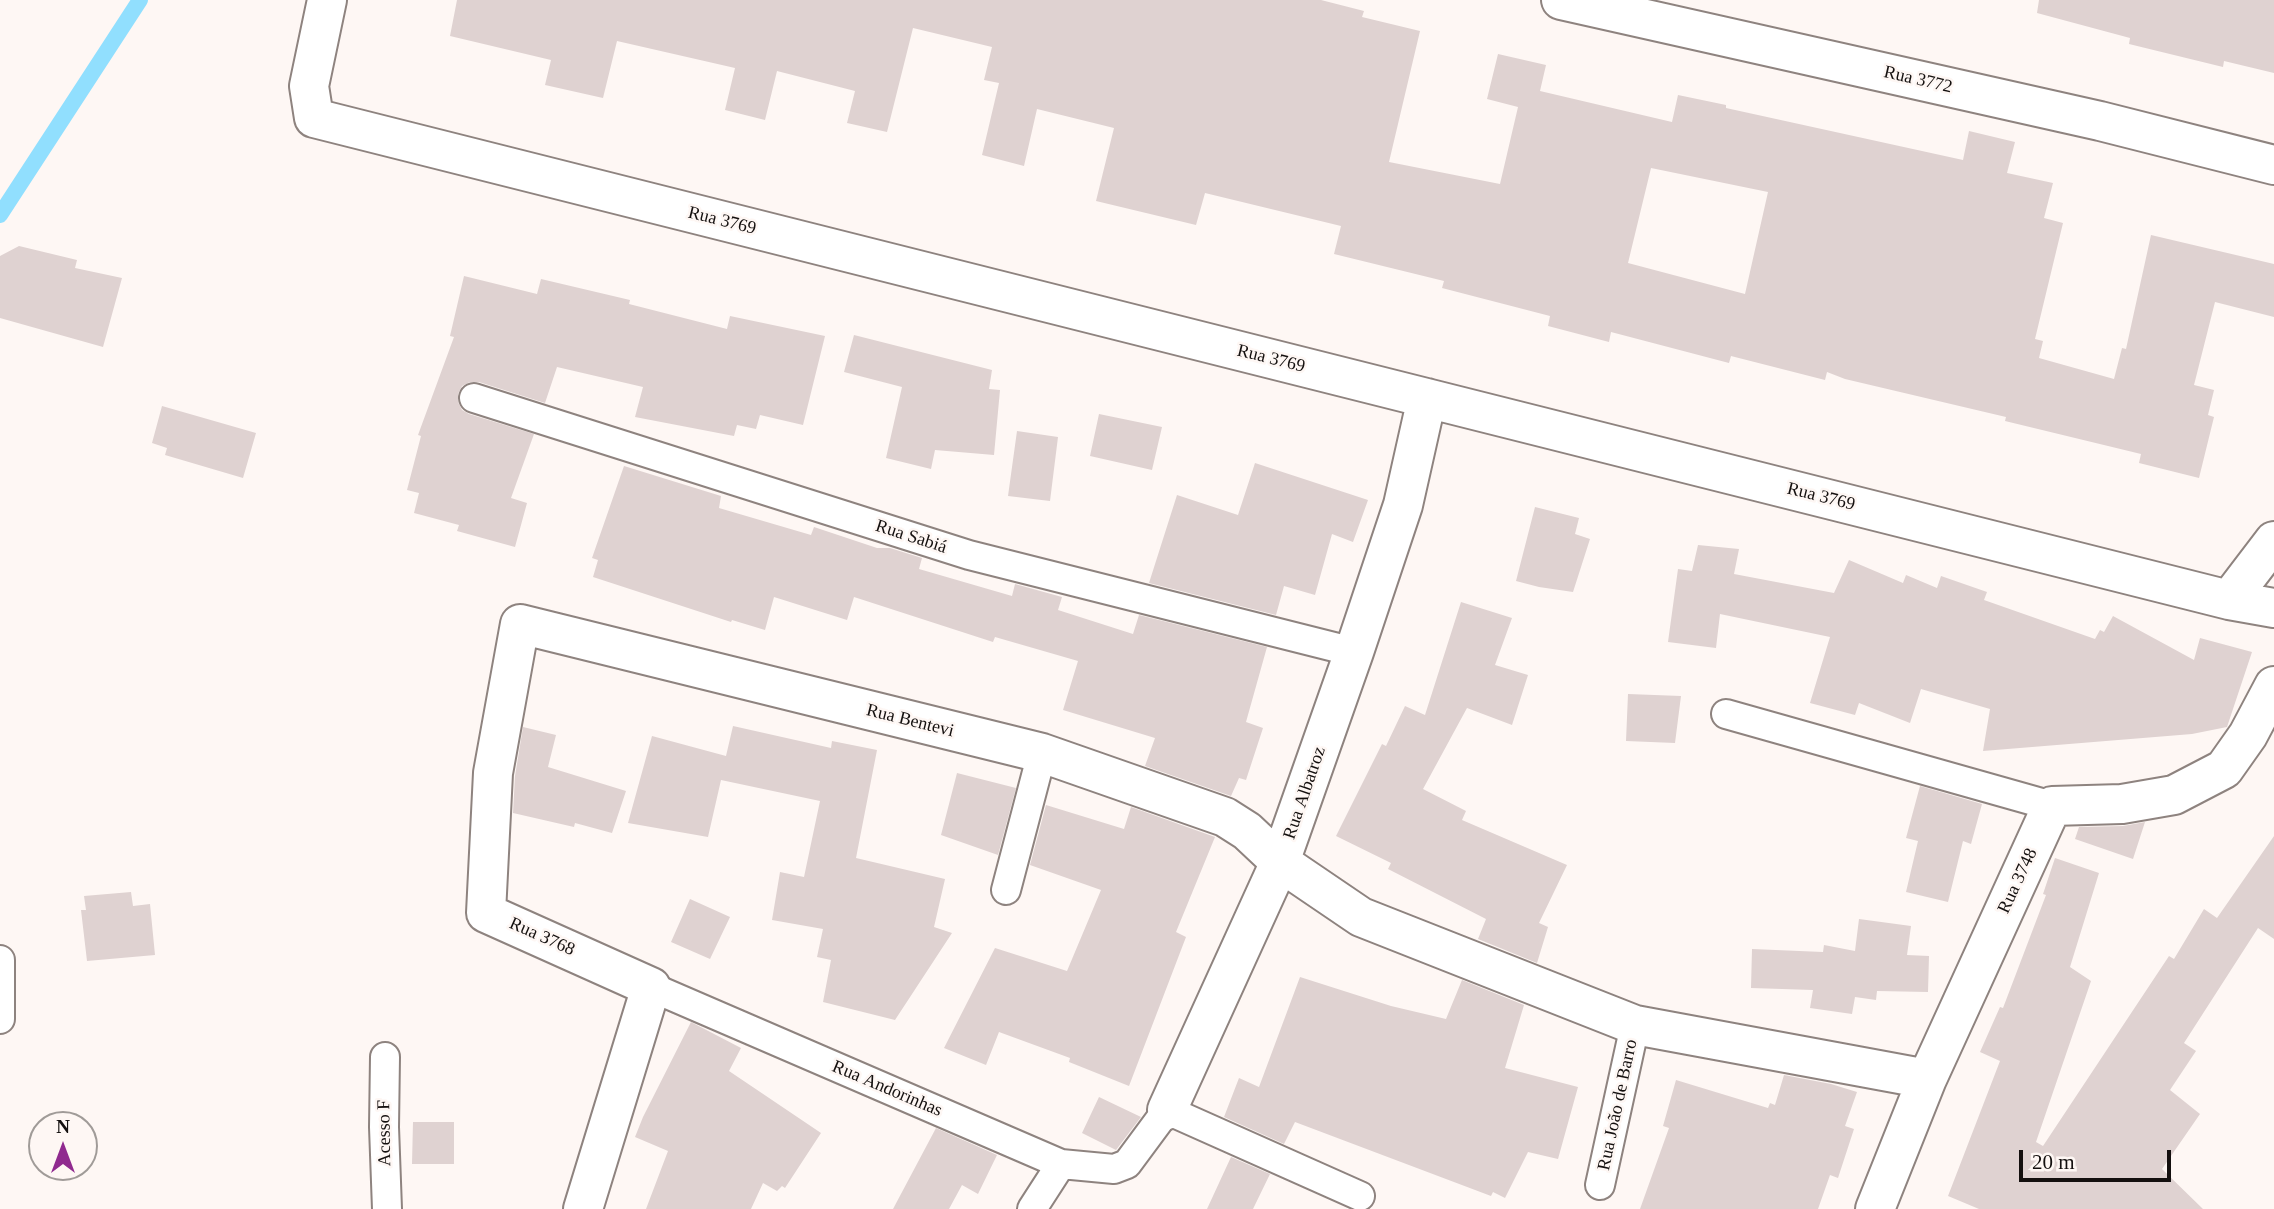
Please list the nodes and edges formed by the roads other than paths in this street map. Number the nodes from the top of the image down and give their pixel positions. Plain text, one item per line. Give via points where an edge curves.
1 (327, 0) edge
2 (1562, 0) edge
3 (2274, 164) edge
4 (474, 398) dead end
5 (1427, 398) junction
6 (2274, 541) edge
7 (2229, 600) junction
8 (2274, 608) edge
9 (520, 624) joint
10 (1354, 652) junction
11 (2274, 686) edge
12 (1726, 714) dead end
13 (1042, 753) junction
14 (2052, 806) junction
15 (1280, 862) junction
16 (1006, 890) dead end
17 (0, 960) edge
18 (651, 987) junction
19 (0, 1019) edge
20 (1635, 1025) junction
21 (385, 1056) dead end
22 (1927, 1079) junction
23 (1167, 1110) junction
24 (1061, 1164) junction
25 (1127, 1164) joint
26 (1600, 1185) dead end
27 (1360, 1196) dead end
28 (387, 1209) edge
29 (583, 1209) edge
30 (1032, 1209) edge
31 (1875, 1209) edge

1 - 5 street, Rua 3769 via 309,86 314,118
2 - 3 street, Rua 3772
4 - 10 lane, Rua Sabiá via 969,555
5 - 7 street, Rua 3769
5 - 10 street, Rua Albatroz via 1403,505
6 - 7 street
7 - 8 street
9 - 13 street, Rua Bentevi
9 - 18 street, Rua 3768 via 493,773 486,913
10 - 15 street, Rua Albatroz
11 - 14 street via 2224,769 2174,795 2122,804
12 - 14 lane
13 - 15 street, Rua Bentevi via 1225,817
13 - 16 lane
14 - 22 street, Rua 3748
15 - 20 street, Rua Bentevi via 1361,917
15 - 23 street, Rua Albatroz
17 - 19 lane
18 - 24 lane, Rua Andorinhas
18 - 29 street
20 - 22 street, Rua Bentevi
20 - 26 lane, Rua João de Barro
21 - 28 lane, Acesso F
22 - 31 street, Rua 3748
23 - 25 lane, Rua Albatroz
23 - 27 lane
24 - 25 lane, Rua Andorinhas via 1114,1169
24 - 30 lane

